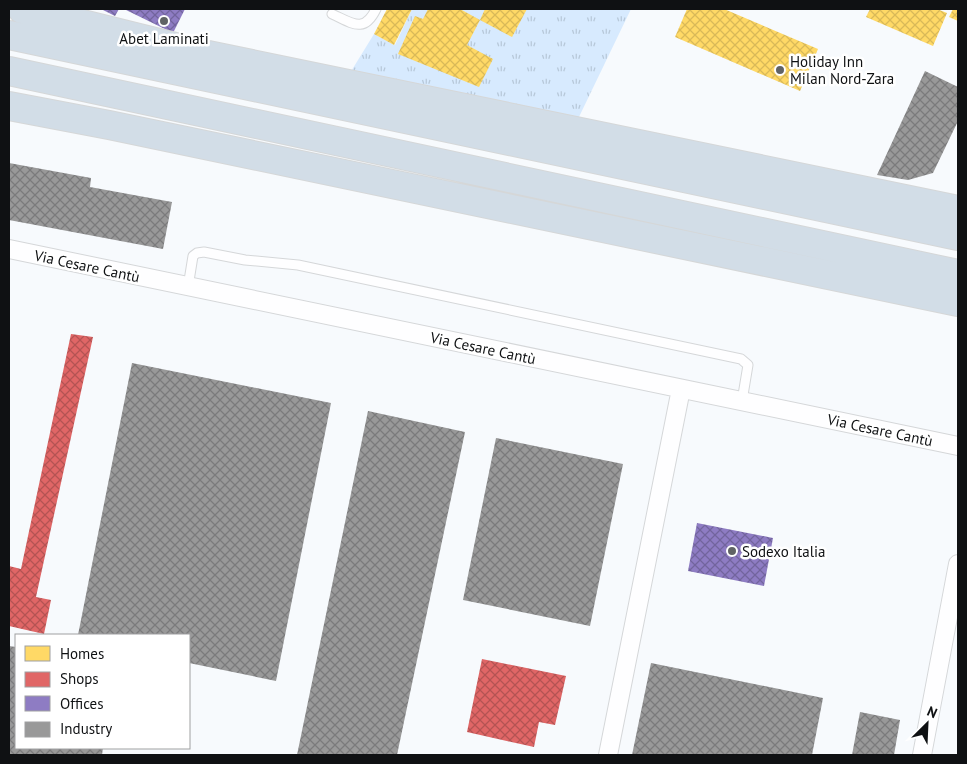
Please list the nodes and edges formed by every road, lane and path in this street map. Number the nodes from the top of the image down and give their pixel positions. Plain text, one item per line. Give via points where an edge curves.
1 (22, 9) edge
2 (376, 9) edge
3 (332, 14) dead end
4 (9, 35) edge
5 (9, 71) edge
6 (9, 106) edge
7 (958, 210) edge
8 (958, 236) edge
9 (9, 250) edge
10 (958, 274) edge
11 (188, 287) junction
12 (958, 302) edge
13 (681, 389) junction
14 (742, 401) junction
15 (958, 446) edge
16 (958, 564) edge
17 (608, 755) edge
18 (922, 755) edge

1 - 7 highway via 208,55
2 - 3 lane via 369,21 360,24
4 - 8 highway
5 - 10 highway
6 - 12 highway via 109,124
9 - 11 street, Via Cesare Cantù
11 - 13 street, Via Cesare Cantù
11 - 14 lane via 193,256 204,252 298,265 741,358 748,365
13 - 14 street, Via Cesare Cantù
13 - 17 street
14 - 15 street, Via Cesare Cantù
16 - 18 street

